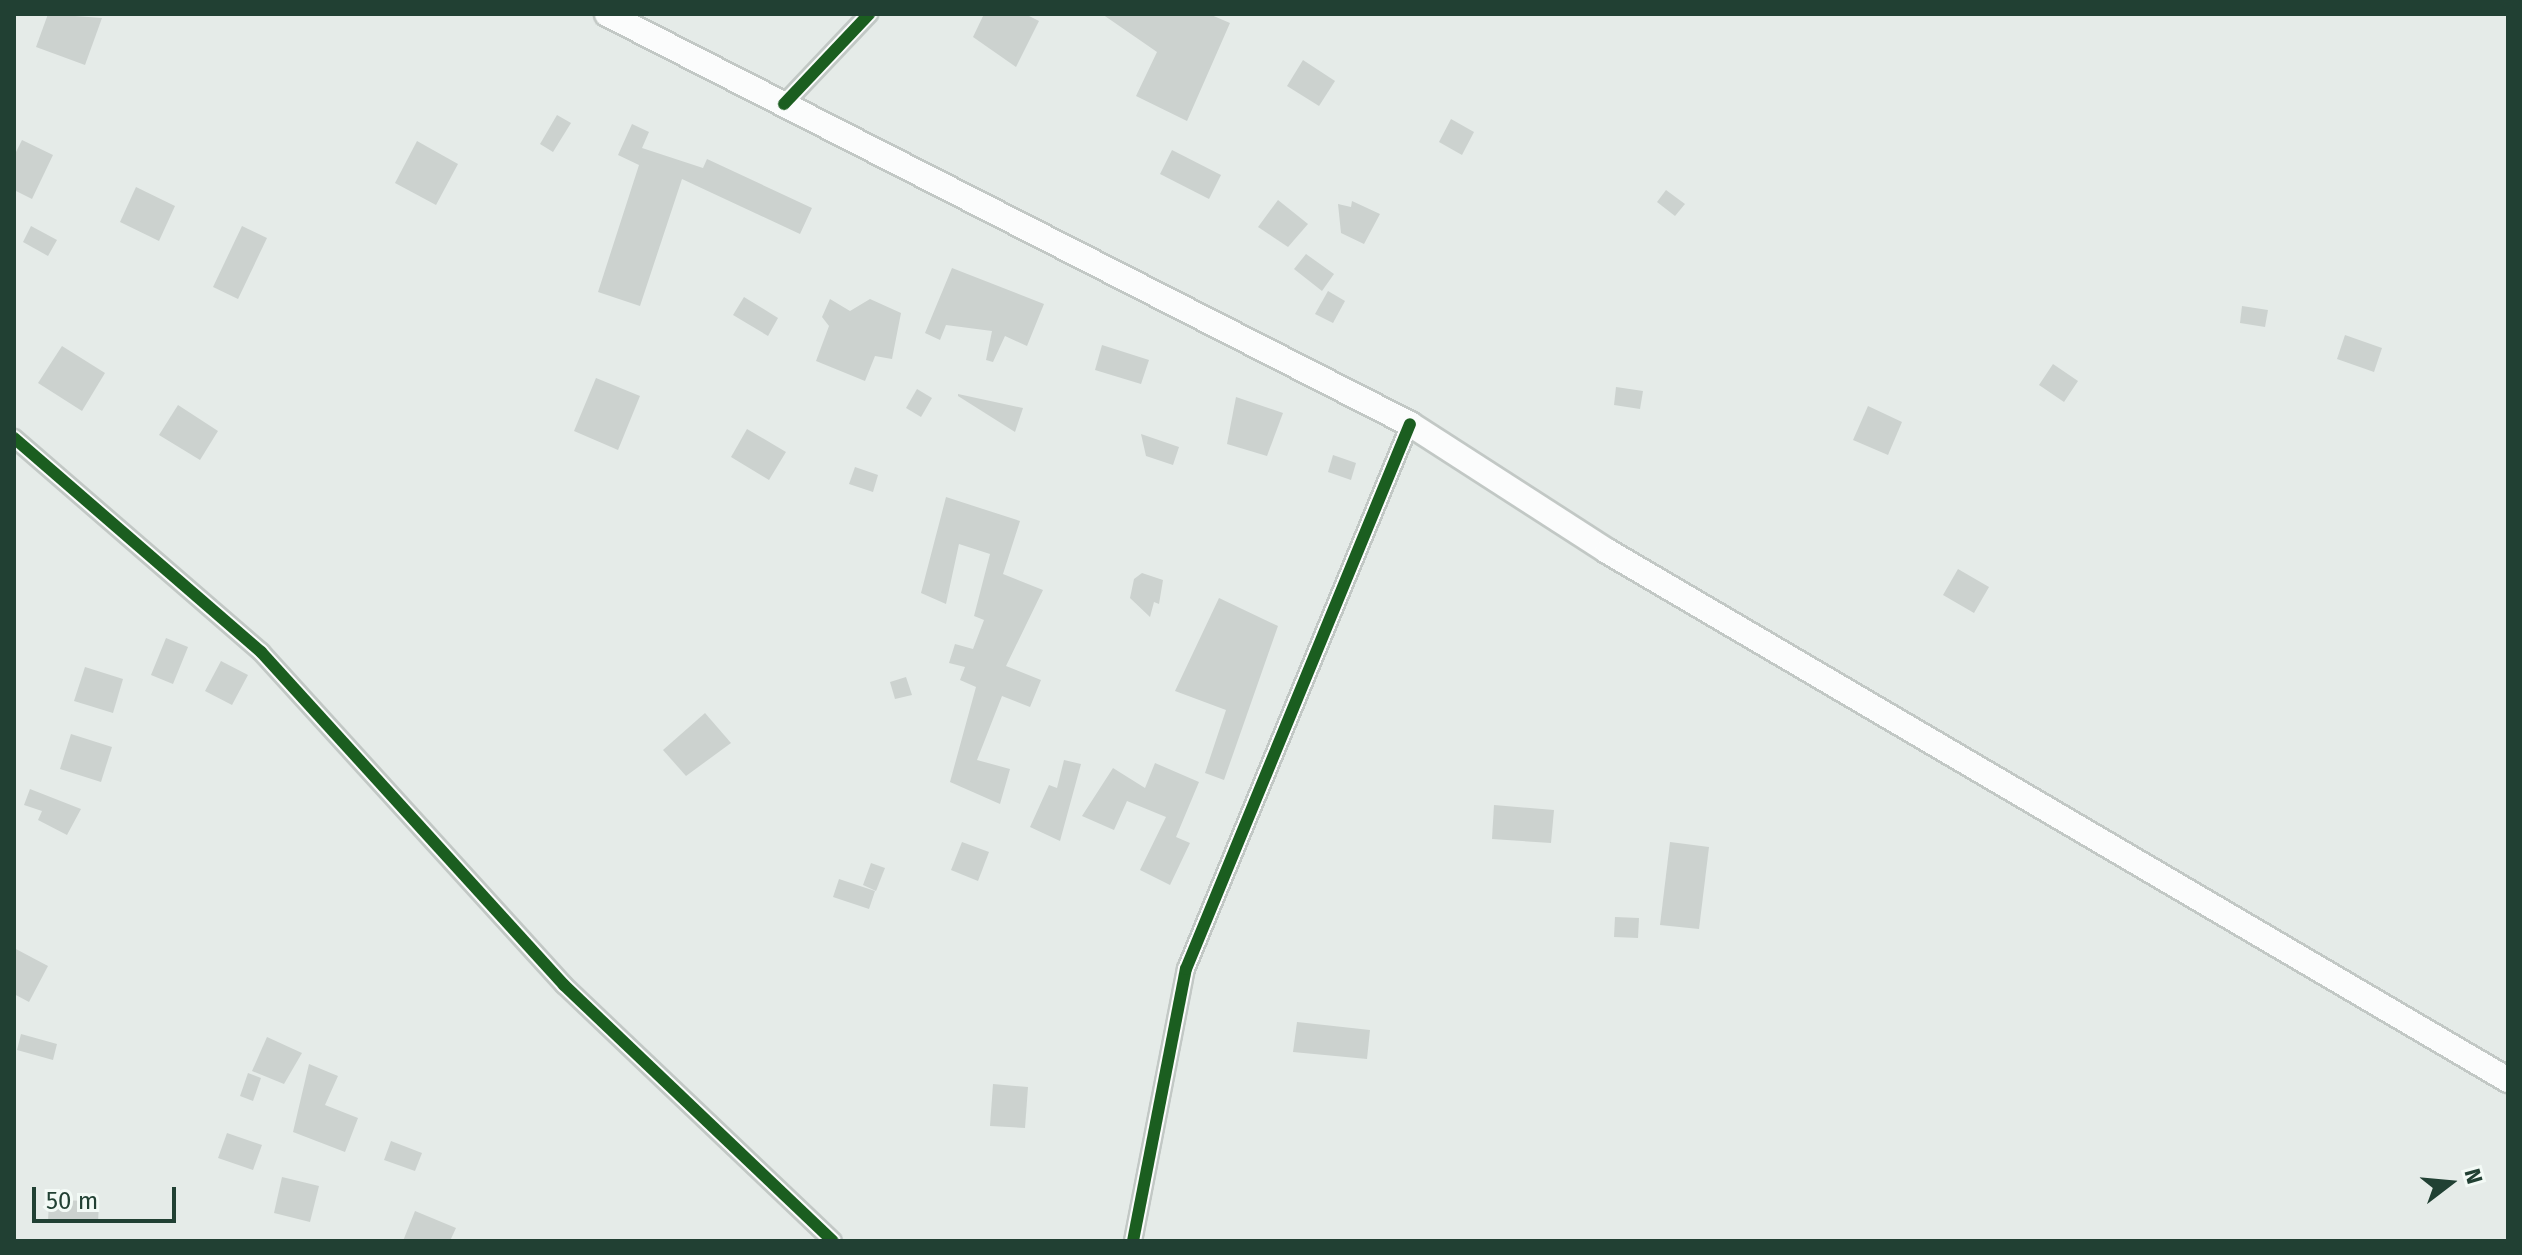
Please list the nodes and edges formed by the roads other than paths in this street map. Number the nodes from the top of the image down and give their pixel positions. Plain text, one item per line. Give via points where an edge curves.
1 (607, 14) edge
2 (869, 14) edge
3 (784, 104) junction
4 (1410, 424) junction
5 (14, 438) edge
6 (2508, 1080) edge
7 (833, 1241) edge
8 (1133, 1241) edge

1 - 3 main road
2 - 3 street
3 - 4 main road
4 - 6 main road via 1607,551
4 - 8 street via 1186,969
5 - 7 street via 261,652 564,985

